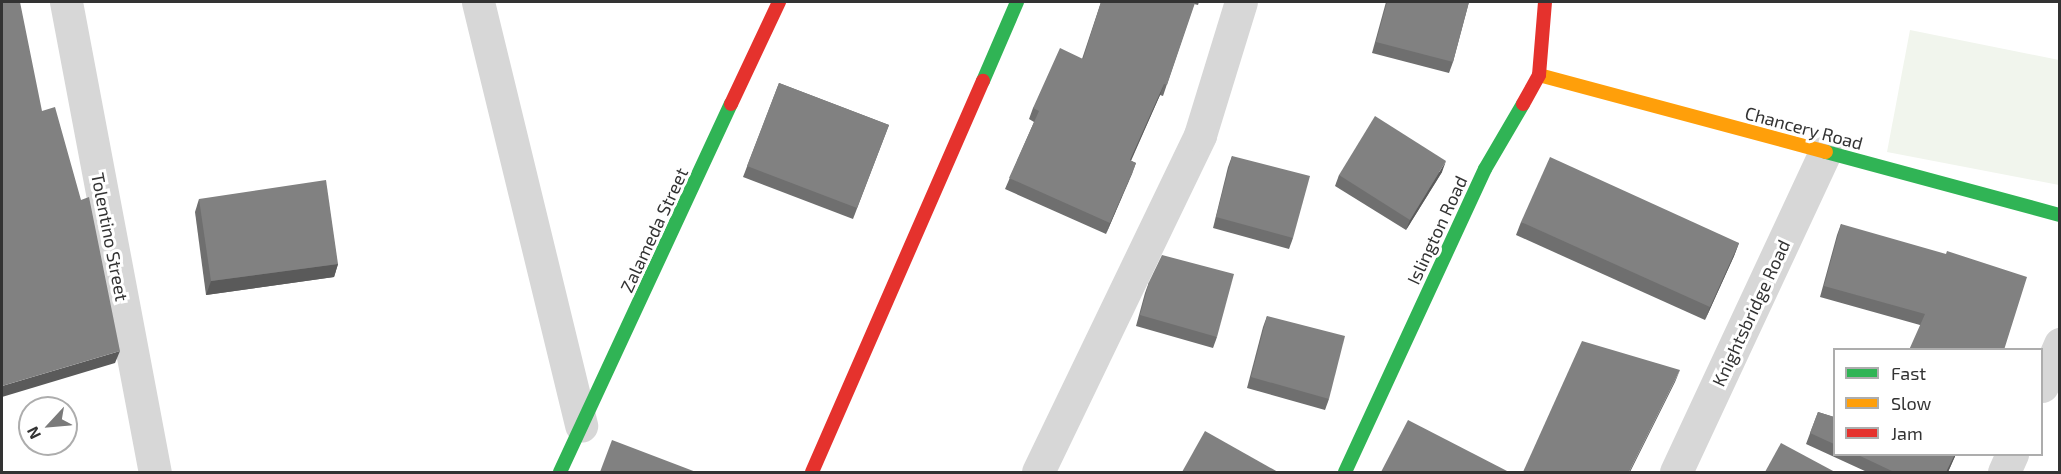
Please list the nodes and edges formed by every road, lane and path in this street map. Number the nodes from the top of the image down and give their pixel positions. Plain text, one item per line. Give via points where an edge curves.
1 (66, 2) edge
2 (478, 2) edge
3 (779, 2) edge
4 (1017, 2) edge
5 (1241, 2) edge
6 (1545, 2) edge
7 (1539, 75) junction
8 (1825, 152) junction
9 (2060, 215) edge
10 (2060, 344) edge
11 (2043, 384) edge
12 (581, 426) junction
13 (2011, 456) edge
14 (155, 472) edge
15 (560, 472) edge
16 (812, 472) edge
17 (1038, 472) edge
18 (1345, 472) edge
19 (1677, 472) edge
20 (2004, 472) edge

1 - 14 street, Tolentino Street
2 - 12 street
3 - 12 street, Zalameda Street
4 - 16 street
5 - 17 street via 1200,135
6 - 7 street, Islington Road
7 - 8 street, Chancery Road
7 - 18 street, Islington Road via 1485,169
8 - 9 street, Chancery Road
8 - 19 street, Knightsbridge Road
10 - 11 street
12 - 15 street, Zalameda Street
13 - 20 street

